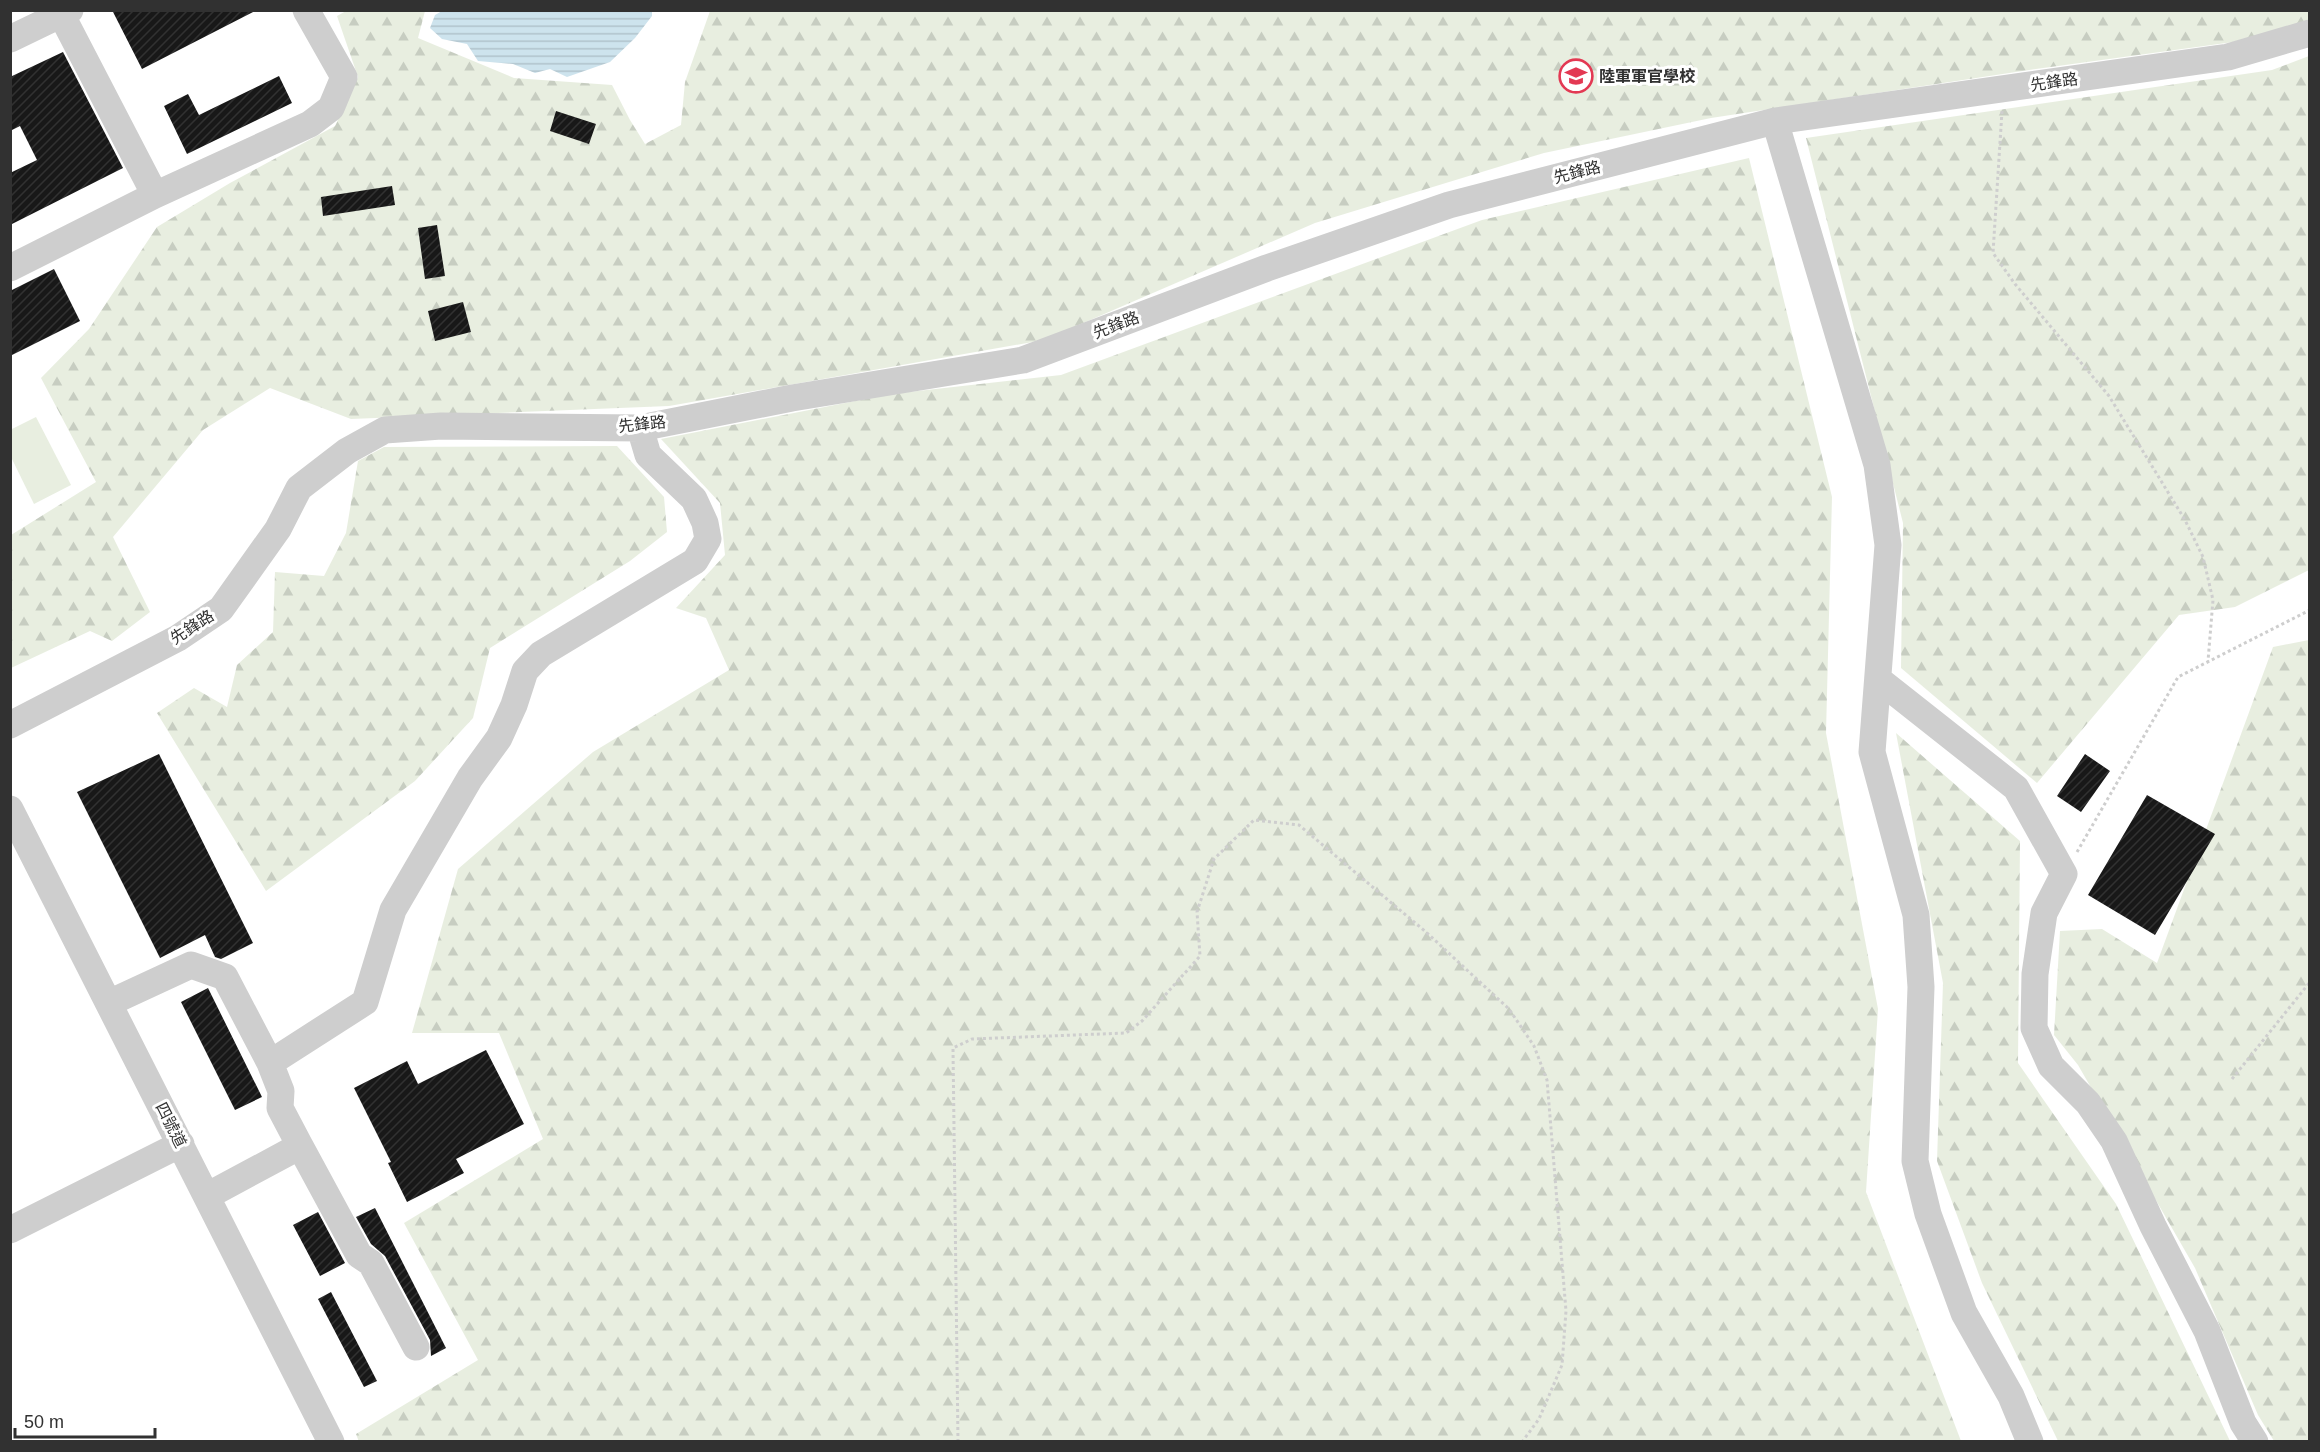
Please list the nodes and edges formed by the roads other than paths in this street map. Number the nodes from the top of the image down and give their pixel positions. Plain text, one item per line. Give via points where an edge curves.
1 (306, 10) edge
2 (63, 12) edge
3 (2310, 33) edge
4 (10, 39) edge
5 (1775, 121) junction
6 (155, 195) junction
7 (10, 268) edge
8 (640, 428) junction
9 (1878, 679) junction
10 (10, 725) edge
11 (10, 809) edge
12 (109, 1003) junction
13 (270, 1063) junction
14 (181, 1144) junction
15 (300, 1146) junction
16 (207, 1196) junction
17 (10, 1230) edge
18 (416, 1347) dead end
19 (331, 1442) edge
20 (2030, 1442) edge
21 (2255, 1442) edge

1 - 6 street via 344,77 331,108 310,124
2 - 4 street
2 - 6 street
3 - 5 street, 先鋒路 via 2228,57
5 - 8 street, 先鋒路 via 1449,205 1267,268 1023,360
5 - 9 street via 1877,465 1888,545
6 - 7 street
8 - 10 street, 先鋒路 via 441,426 385,430 347,451 299,488 278,529 220,609 178,638
8 - 13 street via 648,455 694,499 708,539 695,561 541,654 525,671 499,738 470,778 393,910 365,1002
9 - 20 street via 1872,752 1916,915 1921,987 1916,1161 1928,1214 1964,1313 2011,1396
9 - 21 street via 2016,788 2064,874 2044,913 2035,974 2034,1028 2051,1066 2088,1103 2114,1141 2207,1331 2243,1423
11 - 12 street, 四號道
12 - 13 street via 191,965 225,977
12 - 14 street, 四號道
13 - 15 street via 281,1091 280,1108
14 - 16 street, 四號道
14 - 17 street
15 - 16 street
15 - 18 street via 359,1255 371,1263
16 - 19 street, 四號道

